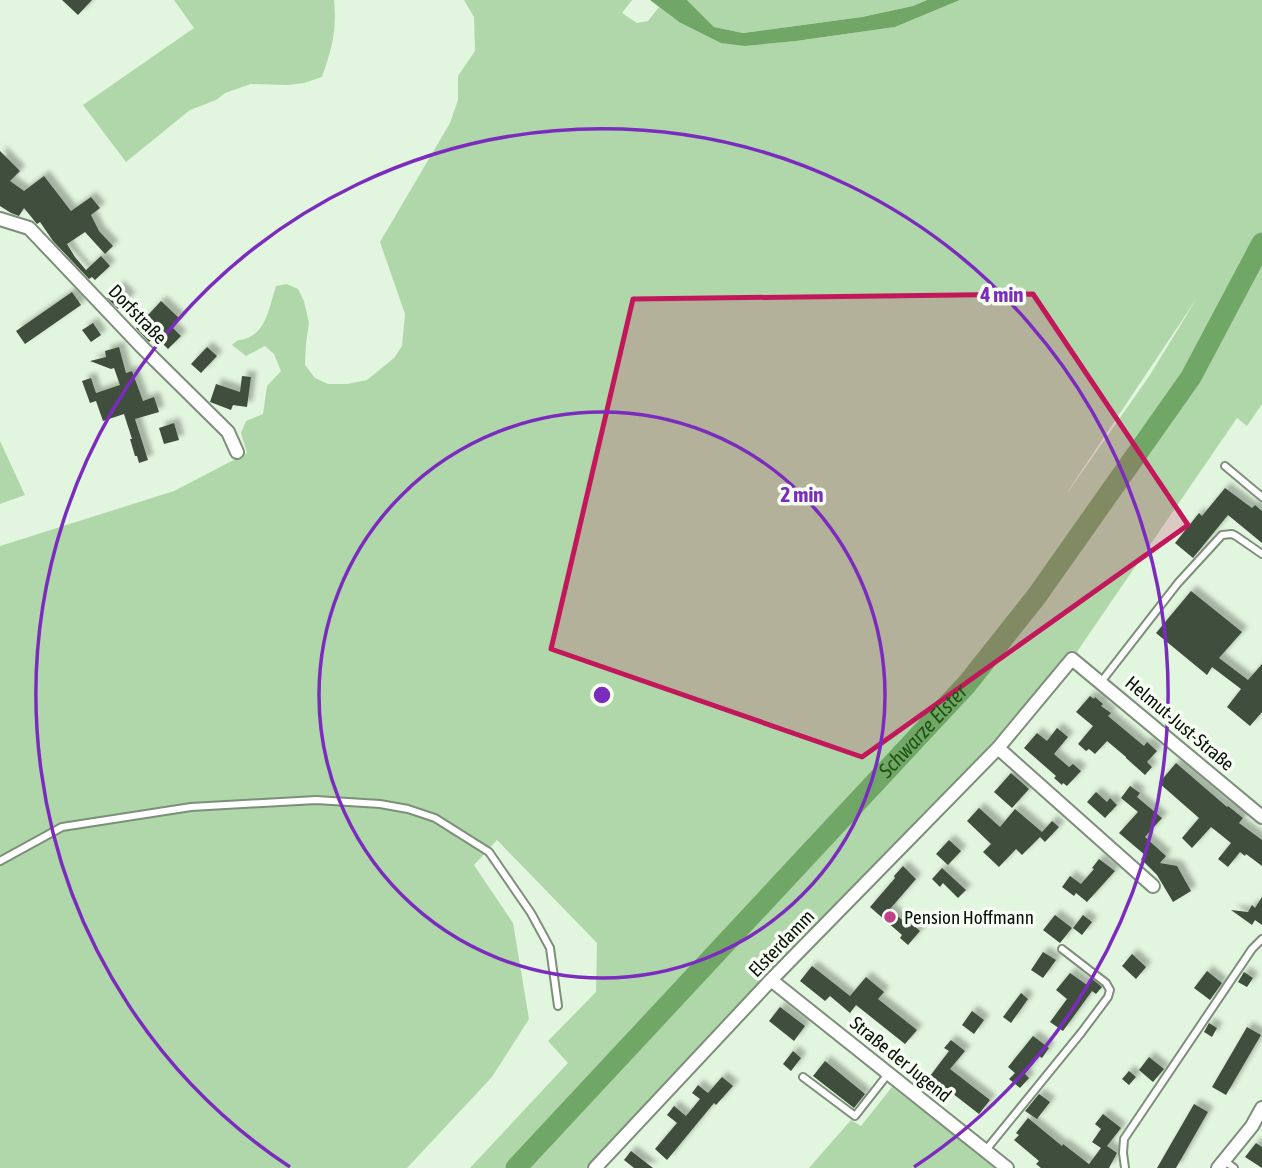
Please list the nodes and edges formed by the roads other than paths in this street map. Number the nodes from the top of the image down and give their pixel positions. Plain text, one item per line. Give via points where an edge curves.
1 (0, 219) edge
2 (237, 452) dead end
3 (1225, 466) dead end
4 (1262, 497) edge
5 (1262, 554) edge
6 (1072, 659) joint
7 (1101, 682) junction
8 (998, 748) junction
9 (1262, 817) edge
10 (0, 862) edge
11 (1153, 886) dead end
12 (1262, 939) edge
13 (1062, 948) dead end
14 (771, 980) junction
15 (558, 1006) dead end
16 (888, 1074) junction
17 (803, 1077) dead end
18 (1261, 1112) edge
19 (985, 1151) junction
20 (1225, 1165) edge
21 (595, 1168) edge
22 (1007, 1168) edge
23 (1125, 1168) edge

1 - 2 street, Dorfstraße via 29,228 228,432
3 - 4 lane
5 - 7 lane via 1232,534 1222,535
6 - 7 street, Helmut-Just-Straße
6 - 8 street, Elsterdamm
7 - 9 street, Helmut-Just-Straße
8 - 11 street
8 - 14 street, Elsterdamm
10 - 15 lane via 62,827 191,807 316,800 408,809 435,818 489,852 550,948
12 - 23 lane via 1125,1139
13 - 19 lane via 1109,986 1108,997
14 - 16 street, Straße der Jugend
14 - 21 street, Elsterdamm
16 - 17 lane via 855,1116
16 - 19 street, Straße der Jugend
18 - 20 street
19 - 22 street, Straße der Jugend

